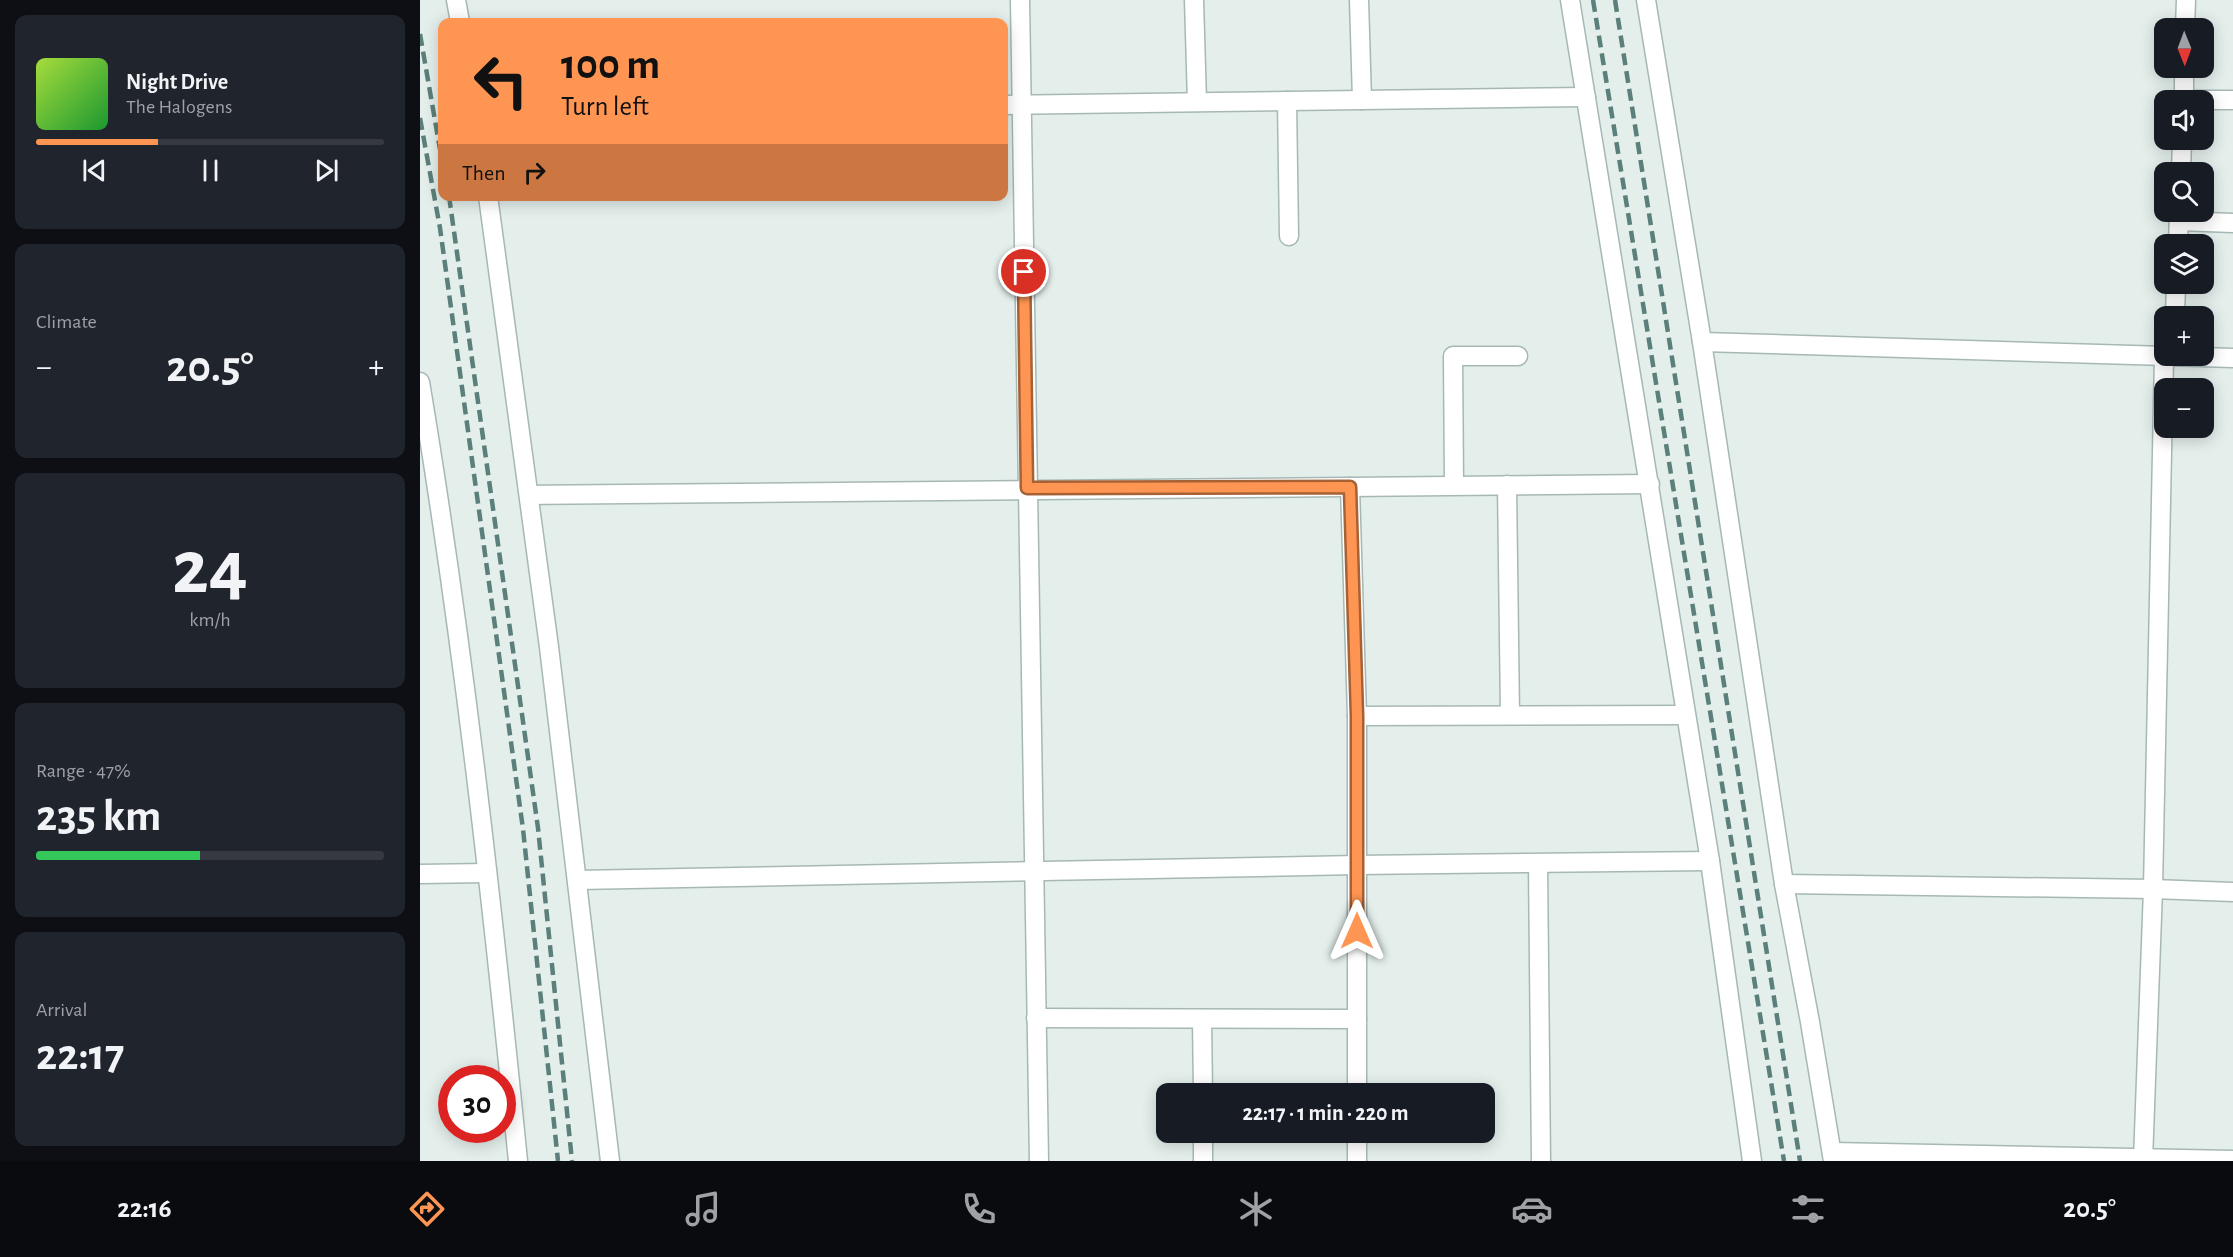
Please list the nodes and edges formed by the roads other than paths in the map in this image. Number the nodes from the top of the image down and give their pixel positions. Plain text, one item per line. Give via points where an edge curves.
1 (456, 0) edge
2 (1020, 0) edge
3 (1194, 0) edge
4 (1359, 0) edge
5 (1570, 0) edge
6 (1646, 0) edge
7 (2186, 0) edge
8 (459, 18) edge
9 (2185, 18) edge
10 (1586, 97) junction
11 (1362, 100) junction
12 (2214, 100) edge
13 (2233, 100) edge
14 (1287, 101) junction
15 (1197, 102) junction
16 (1012, 105) edge
17 (489, 201) edge
18 (2214, 221) edge
19 (2233, 223) edge
20 (1289, 236) dead end
21 (1702, 342) junction
22 (1518, 356) dead end
23 (2154, 356) edge
24 (2214, 357) edge
25 (2233, 358) edge
26 (2164, 366) edge
27 (420, 382) edge
28 (1650, 483) junction
29 (1507, 484) junction
30 (1454, 485) junction
31 (1350, 487) junction
32 (1027, 488) junction
33 (428, 490) edge
34 (530, 495) junction
35 (1510, 715) junction
36 (1686, 715) junction
37 (1357, 716) junction
38 (1710, 861) junction
39 (1538, 864) junction
40 (1357, 865) junction
41 (1034, 871) junction
42 (487, 873) junction
43 (420, 874) edge
44 (577, 880) junction
45 (1784, 884) junction
46 (2153, 889) junction
47 (2233, 892) edge
48 (1036, 1018) junction
49 (1357, 1018) junction
50 (1202, 1019) junction
51 (1203, 1083) edge
52 (1357, 1083) edge
53 (1203, 1143) edge
54 (1357, 1143) edge
55 (1832, 1156) edge
56 (2057, 1159) edge
57 (2143, 1160) edge
58 (2233, 1160) edge
59 (518, 1161) edge
60 (610, 1161) edge
61 (1039, 1161) edge
62 (1203, 1161) edge
63 (1357, 1161) edge
64 (1541, 1161) edge
65 (1752, 1161) edge

1 - 8 street
2 - 16 street
3 - 15 street
4 - 11 street
5 - 10 street
6 - 21 street
7 - 9 street
10 - 11 street
10 - 28 street
11 - 14 street
12 - 13 street
14 - 15 street
14 - 20 street
15 - 16 street
16 - 32 street
17 - 34 street
18 - 19 street
21 - 23 street
21 - 45 street
22 - 30 street via 1453,356
24 - 25 street
26 - 46 street
27 - 33 street
28 - 29 street
28 - 36 street
29 - 30 street
29 - 35 street
30 - 31 street
31 - 32 street
31 - 37 street
32 - 34 street
32 - 41 street
33 - 42 street via 460,651
34 - 44 street
35 - 36 street
35 - 37 street
36 - 38 street
37 - 40 street
38 - 39 street
38 - 65 street
39 - 40 street
39 - 64 street
40 - 41 street
40 - 49 street
41 - 44 street
41 - 48 street
42 - 43 street
42 - 59 street
44 - 60 street
45 - 46 street
45 - 55 street
46 - 47 street
46 - 57 street
48 - 50 street
48 - 61 street
49 - 50 street
49 - 52 street
50 - 51 street
53 - 62 street
54 - 63 street
55 - 56 street
56 - 57 street
57 - 58 street

